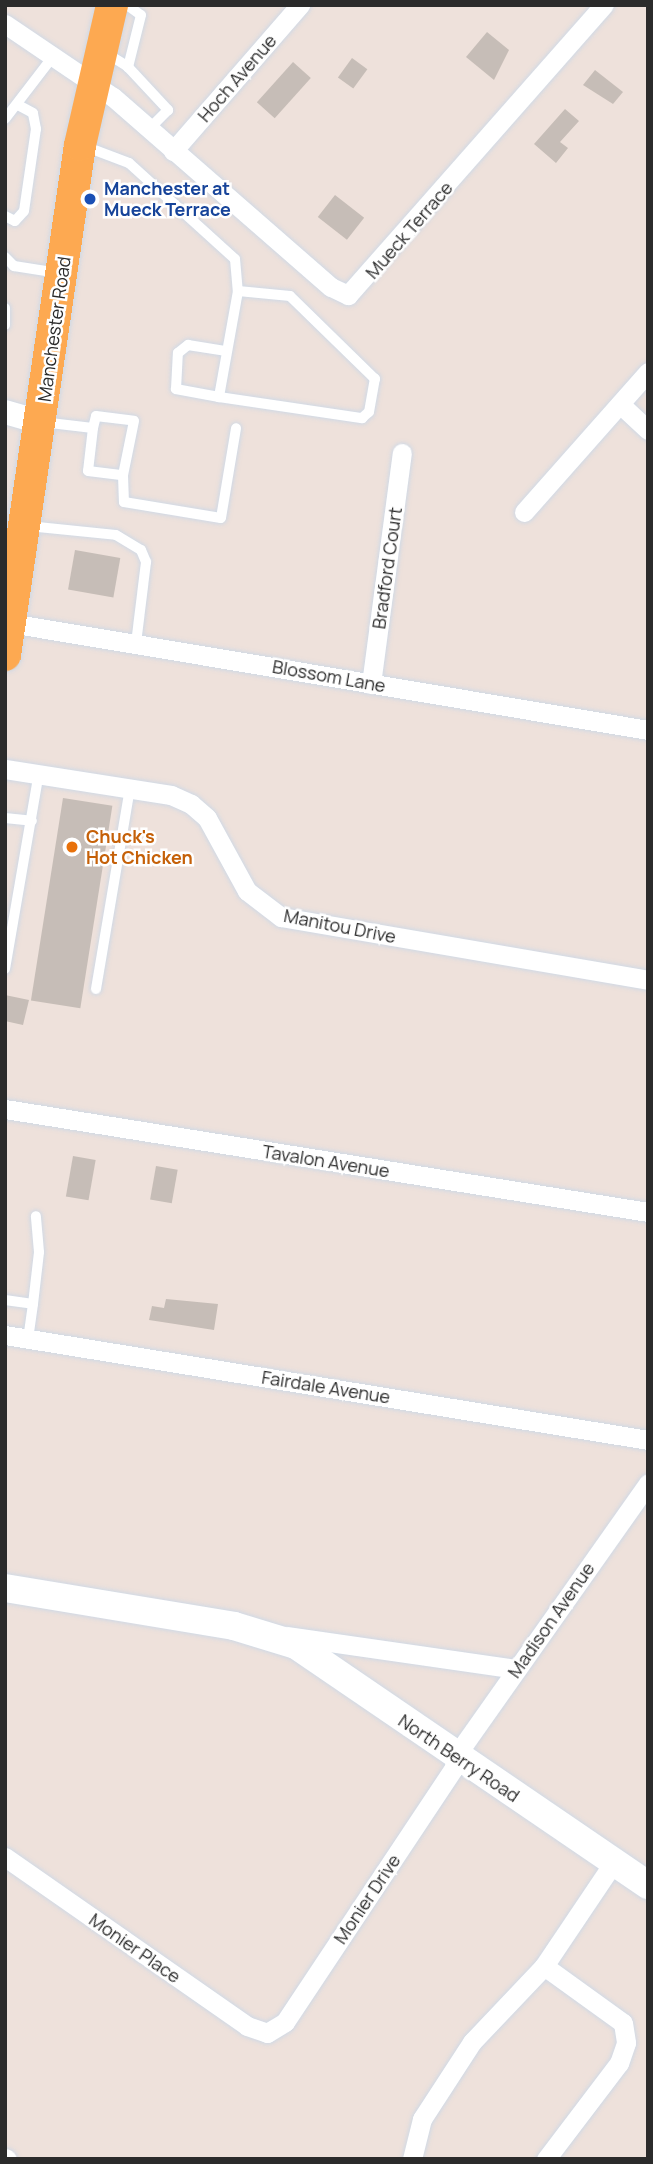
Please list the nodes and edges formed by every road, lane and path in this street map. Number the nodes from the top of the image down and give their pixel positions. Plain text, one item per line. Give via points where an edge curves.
1 (112, 5) edge
2 (127, 5) edge
3 (300, 5) edge
4 (604, 5) edge
5 (5, 24) edge
6 (100, 49) junction
7 (51, 59) junction
8 (128, 67) junction
9 (92, 84) junction
10 (18, 105) junction
11 (5, 119) edge
12 (149, 129) junction
13 (80, 145) junction
14 (173, 151) junction
15 (5, 216) edge
16 (5, 257) edge
17 (62, 274) junction
18 (238, 291) junction
19 (5, 308) edge
20 (5, 325) edge
21 (227, 351) junction
22 (648, 372) edge
23 (219, 397) junction
24 (620, 404) junction
25 (5, 412) edge
26 (41, 422) junction
27 (93, 428) junction
28 (236, 428) dead end
29 (648, 430) edge
30 (402, 453) dead end
31 (123, 475) junction
32 (524, 512) dead end
33 (24, 525) junction
34 (10, 591) edge
35 (136, 644) junction
36 (6, 646) edge
37 (371, 684) junction
38 (648, 730) edge
39 (5, 769) edge
40 (39, 773) junction
41 (130, 788) junction
42 (5, 818) edge
43 (32, 821) junction
44 (5, 969) edge
45 (648, 980) edge
46 (96, 989) dead end
47 (5, 1109) edge
48 (648, 1212) edge
49 (36, 1216) dead end
50 (5, 1300) edge
51 (33, 1304) junction
52 (5, 1335) edge
53 (28, 1339) junction
54 (648, 1440) edge
55 (648, 1483) edge
56 (5, 1588) edge
57 (268, 1635) junction
58 (517, 1669) junction
59 (455, 1757) junction
60 (5, 1857) edge
61 (614, 1861) junction
62 (648, 1885) edge
63 (544, 1966) junction
64 (267, 2033) joint
65 (412, 2159) edge
66 (546, 2159) edge

1 - 6 main road, Manchester Road
2 - 8 lane via 141,15
3 - 14 street, Hoch Avenue
4 - 14 street, Mueck Terrace via 348,295 331,287
5 - 7 street, Mueck Terrace
6 - 8 lane
6 - 9 main road, Manchester Road
7 - 9 street, Mueck Terrace
7 - 10 lane
8 - 12 lane via 168,110
9 - 12 street, Mueck Terrace
9 - 13 main road, Manchester Road
10 - 11 lane
10 - 15 lane via 33,113 36,128 24,211 15,221
12 - 14 street, Mueck Terrace
13 - 17 main road, Manchester Road
13 - 18 lane via 108,151 129,163 222,243 235,259
16 - 17 lane via 15,265
17 - 26 main road, Manchester Road
18 - 21 lane
18 - 23 lane via 290,296 375,379 377,389 362,418
19 - 20 lane
21 - 23 lane
21 - 23 lane via 188,345 176,363 176,389
22 - 24 street
24 - 29 street
24 - 32 street
25 - 26 street
26 - 27 lane
26 - 33 main road, Manchester Road
27 - 31 lane via 88,471
27 - 31 lane via 96,416 134,421
28 - 31 lane via 221,517 124,502
30 - 37 street, Bradford Court
33 - 34 main road, Manchester Road
33 - 35 lane via 116,535 141,550 146,562
34 - 36 main road, Manchester Road
35 - 36 street, Blossom Lane
35 - 37 street, Blossom Lane
37 - 38 street, Blossom Lane
39 - 40 street, Manitou Drive
40 - 41 street, Manitou Drive
40 - 43 lane
41 - 45 street, Manitou Drive via 191,804 207,818 247,891 281,916
41 - 46 lane
42 - 43 lane
43 - 44 lane
47 - 48 street, Tavalon Avenue
49 - 51 lane via 39,1252
50 - 51 lane
51 - 53 lane
52 - 53 street, Fairdale Avenue
53 - 54 street, Fairdale Avenue
55 - 58 street, Madison Avenue
56 - 57 main road, North Berry Road
57 - 58 street, North Berry Road via 338,1639
57 - 59 main road, North Berry Road via 296,1645
58 - 59 street, Madison Avenue
59 - 61 main road, North Berry Road
59 - 64 street, Monier Drive via 454,1768 285,2022
60 - 64 street, Monier Place via 247,2026
61 - 62 main road, North Berry Road
61 - 63 street
63 - 65 street via 472,2042 422,2119
63 - 66 street via 623,2024 626,2043 619,2063

